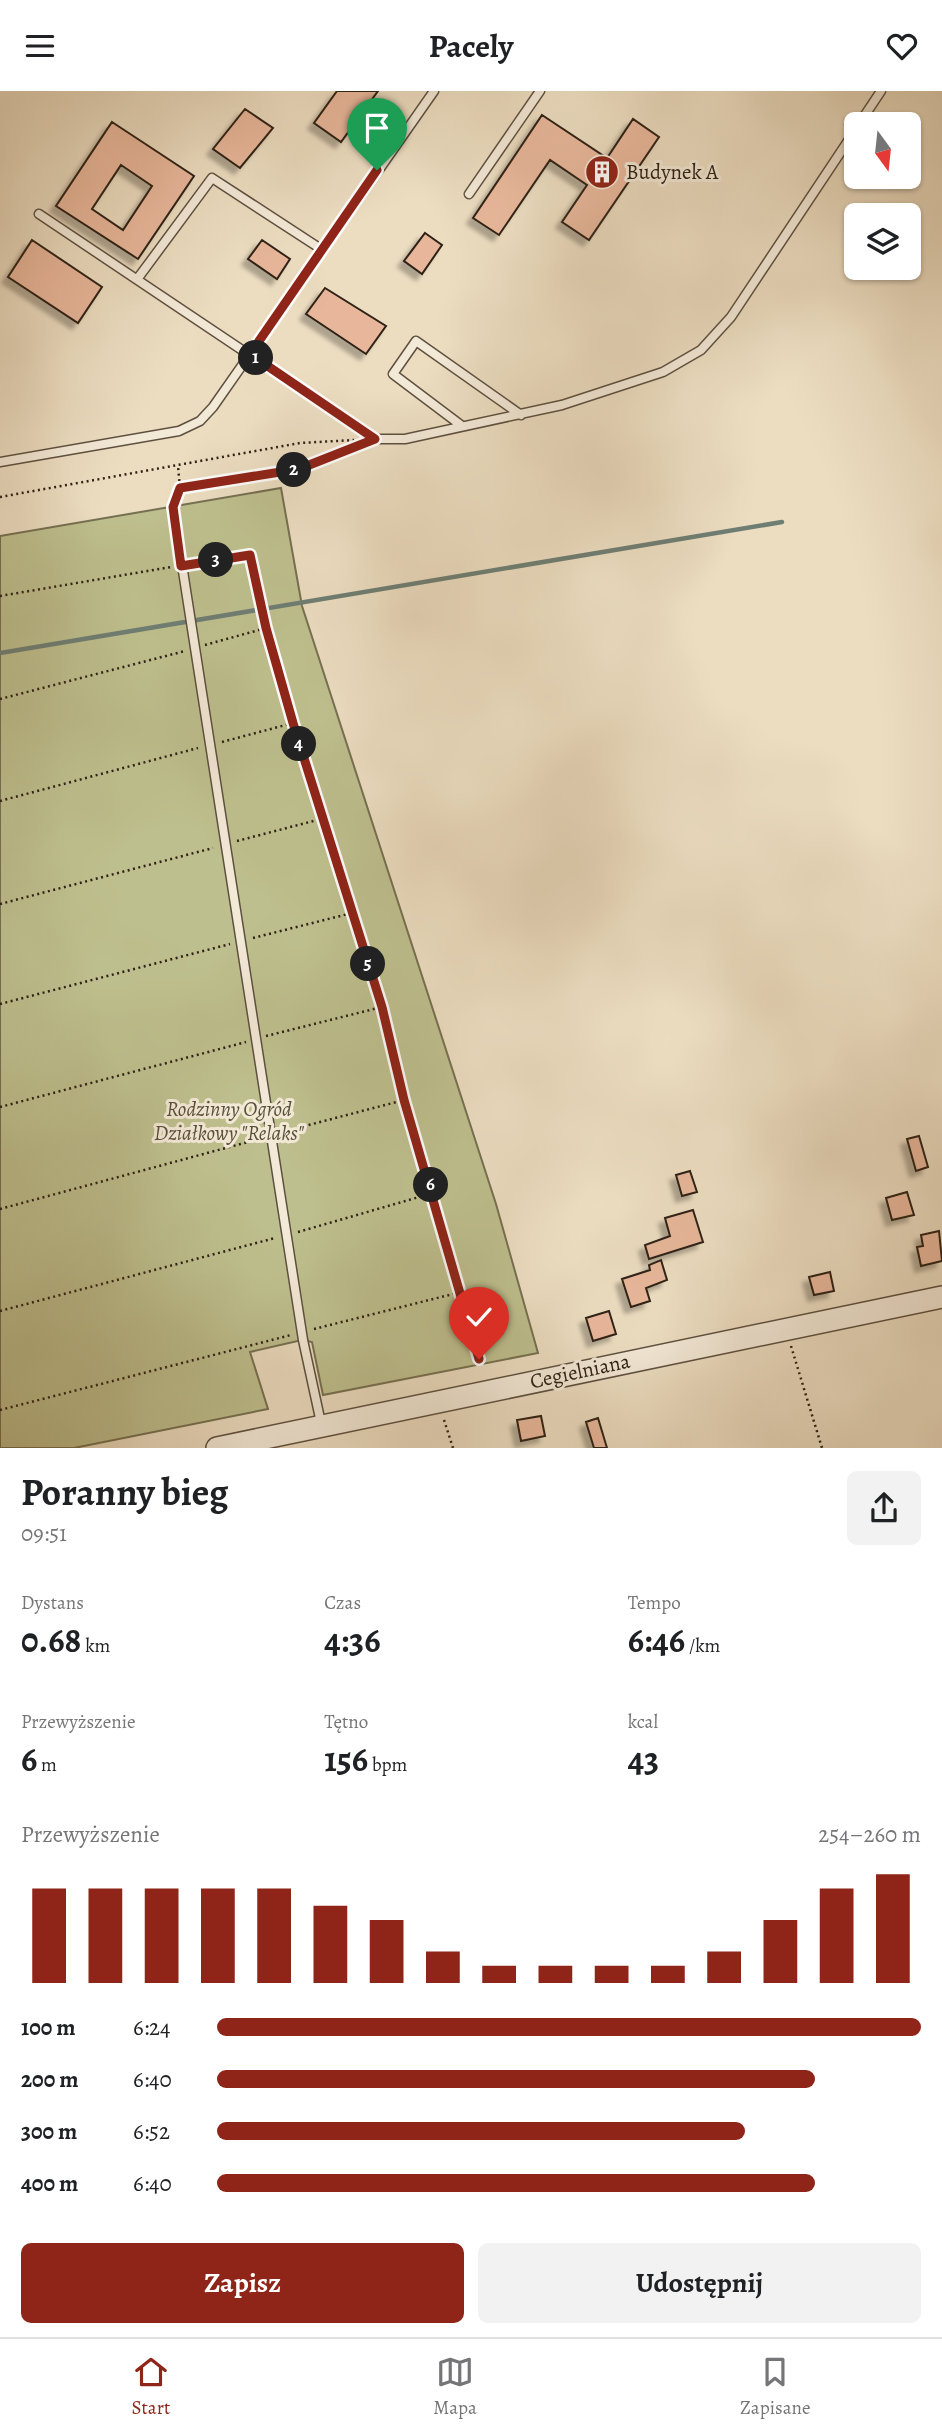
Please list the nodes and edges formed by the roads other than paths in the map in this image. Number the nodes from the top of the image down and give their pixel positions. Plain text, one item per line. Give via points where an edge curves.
1 (433, 91) edge
2 (540, 91) edge
3 (881, 91) edge
4 (867, 112) edge
5 (844, 147) edge
6 (469, 194) dead end
7 (39, 213) dead end
8 (321, 249) junction
9 (138, 278) junction
10 (250, 354) junction
11 (521, 415) junction
12 (462, 426) junction
13 (0, 461) edge
14 (173, 507) road end
15 (942, 1297) edge
16 (321, 1426) junction
17 (218, 1448) edge

1 - 8 lane
2 - 6 lane
3 - 4 lane
5 - 11 lane via 731,317 701,349 663,372
7 - 9 lane
8 - 9 lane via 212,178
8 - 10 lane
9 - 10 lane
10 - 12 lane via 375,439 405,439
10 - 13 lane via 206,416 186,429
11 - 12 lane
11 - 12 lane via 416,341 393,374
14 - 16 lane
15 - 16 street, Cegielniana
16 - 17 street, Cegielniana

